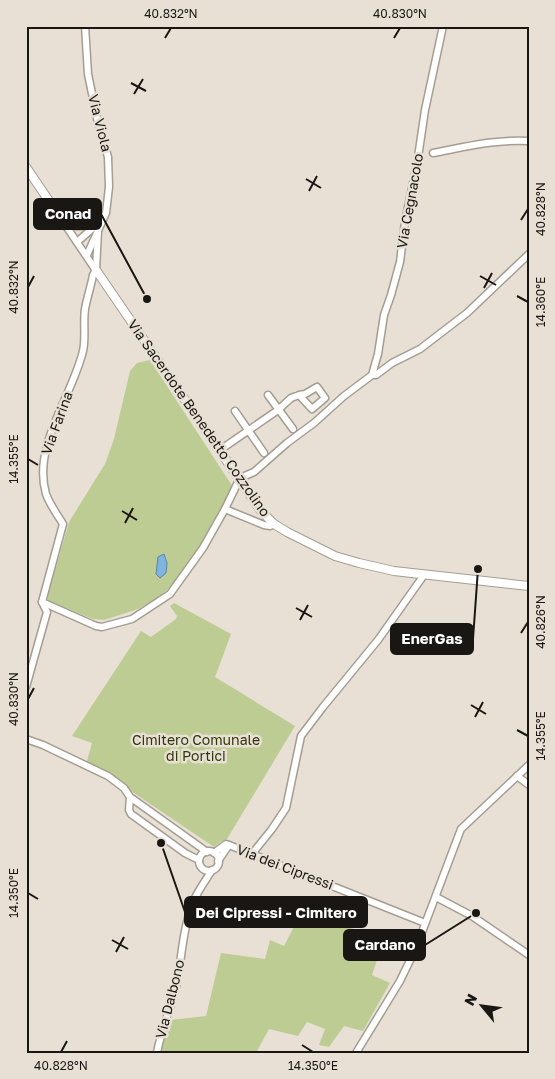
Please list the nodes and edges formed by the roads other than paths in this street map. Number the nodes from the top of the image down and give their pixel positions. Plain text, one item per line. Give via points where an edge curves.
1 (85, 26) edge
2 (442, 26) edge
3 (529, 140) edge
4 (433, 153) dead end
5 (26, 167) edge
6 (66, 226) junction
7 (96, 228) junction
8 (77, 242) junction
9 (529, 254) edge
10 (87, 255) junction
11 (96, 270) junction
12 (372, 375) junction
13 (268, 395) dead end
14 (299, 395) dead end
15 (235, 410) dead end
16 (278, 410) junction
17 (293, 429) dead end
18 (248, 431) junction
19 (220, 450) junction
20 (264, 453) dead end
21 (240, 478) junction
22 (225, 509) junction
23 (274, 524) junction
24 (424, 575) junction
25 (529, 586) edge
26 (42, 602) junction
27 (26, 687) edge
28 (26, 739) edge
29 (529, 765) edge
30 (517, 776) junction
31 (529, 785) edge
32 (130, 797) junction
33 (229, 845) junction
34 (210, 852) junction
35 (252, 854) junction
36 (199, 860) junction
37 (218, 861) junction
38 (202, 869) junction
39 (212, 870) junction
40 (200, 888) junction
41 (436, 897) junction
42 (425, 923) junction
43 (529, 955) edge
44 (156, 1053) edge
45 (356, 1053) edge

1 - 7 street, Via Viola via 90,84 108,157 106,213
2 - 12 street, Via Cegnacolo via 400,262 384,315
3 - 4 street via 479,144
5 - 6 main road, Via Sacerdote Benedetto Cozzolino
6 - 7 street
6 - 8 street, Via Sacerdote Benedetto Cozzolino
7 - 8 street, Via Viola
7 - 10 street, Via Viola
7 - 11 street
8 - 10 street, Via Sacerdote Benedetto Cozzolino
9 - 12 street via 467,313 420,349
10 - 11 street, Via Sacerdote Benedetto Cozzolino
11 - 19 main road, Via Sacerdote Benedetto Cozzolino
11 - 26 street, Via Farina via 86,308 83,350 44,455 42,469 47,496 63,524
12 - 21 street via 254,472
13 - 16 street
14 - 16 street
15 - 18 street
16 - 17 street
16 - 18 street
18 - 19 street
18 - 20 street
19 - 21 main road, Via Sacerdote Benedetto Cozzolino
21 - 22 street
21 - 23 main road, Via Sacerdote Benedetto Cozzolino via 261,511
22 - 23 street via 264,525
22 - 26 street via 203,548 170,594 132,619 96,626
23 - 24 main road, Via Sacerdote Benedetto Cozzolino via 335,556
24 - 25 main road, Via Sacerdote Benedetto Cozzolino
24 - 35 street via 378,640 301,736 286,808
26 - 27 street, Via Farina via 47,612
28 - 32 street via 108,776
29 - 30 street
30 - 31 street
30 - 41 street via 461,829
32 - 34 street
32 - 36 street via 131,814
33 - 34 street, Via dei Cipressi
33 - 35 street, Via dei Cipressi
33 - 37 street, Via dei Cipressi
34 - 36 street
34 - 37 street
35 - 42 street, Via dei Cipressi
36 - 38 street, Via Dalbono
37 - 39 street, Via Dalbono
38 - 39 street
38 - 40 street, Via Dalbono
39 - 40 street, Via Dalbono
40 - 44 street, Via Dalbono via 187,922 177,983
41 - 42 street
41 - 43 street
42 - 45 street via 400,981

